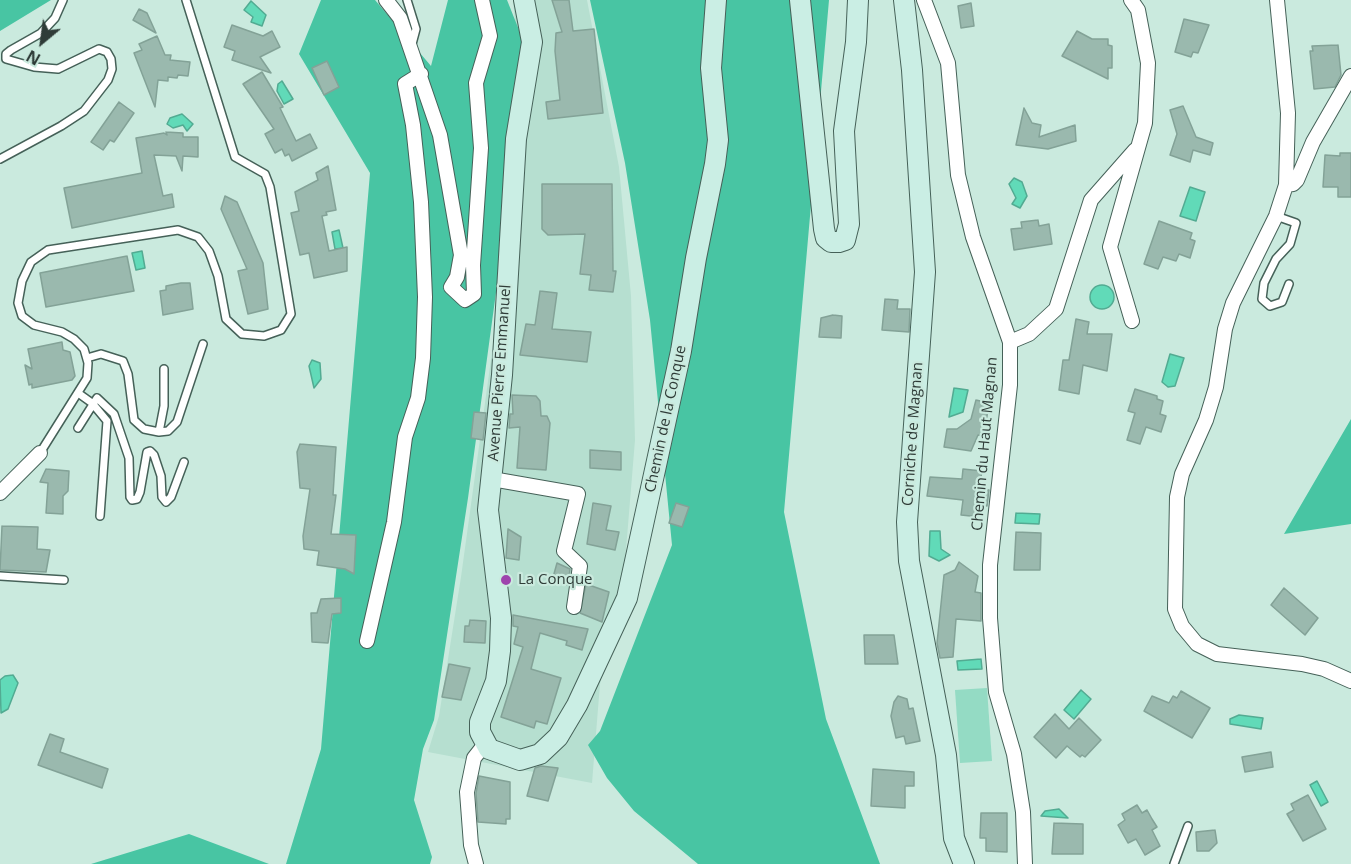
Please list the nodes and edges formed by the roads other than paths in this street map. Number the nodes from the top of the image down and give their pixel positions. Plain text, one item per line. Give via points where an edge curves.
1 (63, 0) edge
2 (186, 0) edge
3 (386, 0) edge
4 (407, 0) edge
5 (482, 0) edge
6 (524, 0) edge
7 (716, 0) edge
8 (800, 0) edge
9 (858, 0) edge
10 (904, 0) edge
11 (924, 0) edge
12 (1131, 0) edge
13 (1277, 0) edge
14 (411, 48) junction
15 (421, 74) junction
16 (1351, 76) edge
17 (1139, 146) junction
18 (0, 159) edge
19 (1286, 185) junction
20 (1276, 216) junction
21 (1289, 284) dead end
22 (1132, 321) dead end
23 (1010, 342) junction
24 (203, 344) dead end
25 (87, 358) junction
26 (164, 369) dead end
27 (78, 393) junction
28 (92, 403) junction
29 (78, 428) dead end
30 (159, 432) junction
31 (40, 453) joint
32 (184, 462) dead end
33 (492, 479) junction
34 (0, 493) edge
35 (100, 516) dead end
36 (0, 576) edge
37 (64, 580) dead end
38 (574, 607) dead end
39 (367, 641) dead end
40 (1351, 681) edge
41 (485, 744) junction
42 (1188, 826) dead end
43 (476, 864) edge
44 (964, 864) edge
45 (1025, 864) edge
46 (1174, 864) edge

1 - 18 lane via 55,18 41,33 11,50 6,59 58,69 99,49 111,59 108,80 84,111
2 - 25 lane via 235,157 265,174 270,187 291,314 281,330 264,336 242,334 226,319 209,251 198,237 178,230 48,250 31,262 22,281 18,303 22,316 34,325 74,339
3 - 14 street via 400,18
4 - 14 lane via 416,29
5 - 15 street via 490,36 476,83 481,148 474,294 465,300 451,288 461,255 440,135
6 - 33 street, Avenue Pierre Emmanuel via 532,42 516,139
7 - 41 street, Chemin de la Conque via 711,68 718,140 715,164 681,351 627,598 576,705 549,748 520,760 495,752
8 - 9 street via 824,229 826,238 839,243 845,240 849,224 844,131
10 - 44 street, Corniche de Magnan via 925,262 907,522 909,561 945,755 954,838
11 - 23 street, Chemin du Haut Magnan via 948,63 958,175 973,237
12 - 17 street via 1138,10 1148,63 1145,123
13 - 19 street via 1288,113
14 - 15 street
15 - 39 street via 405,84 421,202 423,358 418,398 405,437 394,522
16 - 19 street via 1313,142 1297,180
17 - 22 street via 1110,247
17 - 23 street via 1090,200 1056,309 1029,334
19 - 20 street
20 - 21 lane via 1296,223 1290,244 1276,259 1264,283 1262,299 1269,306 1282,302
20 - 40 street via 1233,303 1216,387 1182,474 1177,497 1175,609 1182,626 1197,644 1216,654 1302,664
23 - 45 street, Chemin du Haut Magnan via 1010,385 990,566 990,618 996,692 1014,754 1023,812
24 - 30 lane via 177,422 168,431
25 - 27 lane via 87,378
25 - 30 lane via 101,354 123,361 134,420 144,429
26 - 30 lane
27 - 28 lane
27 - 31 lane
28 - 29 lane
28 - 32 lane via 97,398 114,414 129,458 132,500 140,492 147,452 154,455 166,502
28 - 35 lane via 107,421
31 - 34 street
33 - 38 street via 578,494 564,551 580,566
33 - 41 street, Avenue Pierre Emmanuel via 488,510 501,618 496,681 480,722
36 - 37 lane
41 - 43 street via 474,758 467,792
42 - 46 lane

